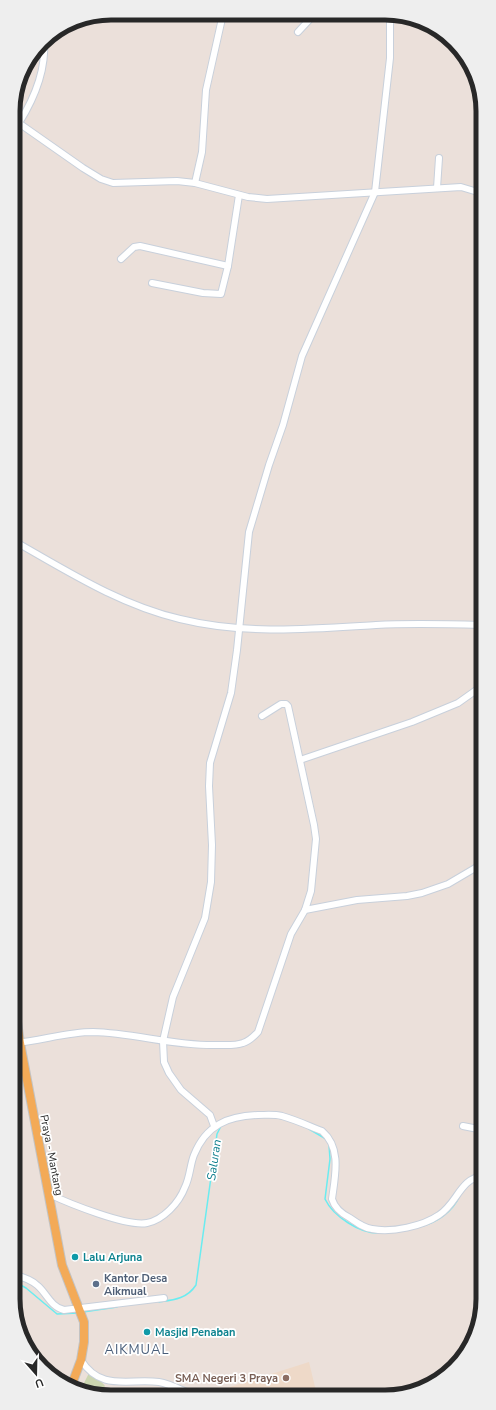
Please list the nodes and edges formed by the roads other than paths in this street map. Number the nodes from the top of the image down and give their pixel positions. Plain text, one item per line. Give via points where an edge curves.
1 (222, 20) edge
2 (309, 20) edge
3 (390, 20) edge
4 (298, 32) dead end
5 (44, 50) edge
6 (20, 121) edge
7 (20, 124) edge
8 (439, 158) dead end
9 (195, 183) junction
10 (437, 188) junction
11 (374, 192) junction
12 (476, 192) edge
13 (239, 195) junction
14 (121, 259) dead end
15 (228, 266) junction
16 (152, 283) dead end
17 (20, 544) edge
18 (476, 625) edge
19 (238, 628) junction
20 (476, 690) edge
21 (262, 716) dead end
22 (300, 760) junction
23 (476, 868) edge
24 (305, 910) junction
25 (163, 1041) junction
26 (20, 1042) edge
27 (20, 1057) edge
28 (214, 1126) junction
29 (463, 1126) dead end
30 (476, 1129) edge
31 (476, 1179) edge
32 (49, 1197) junction
33 (20, 1276) edge
34 (164, 1298) dead end
35 (80, 1309) junction
36 (81, 1360) junction
37 (73, 1382) edge
38 (181, 1390) edge

1 - 9 street via 206,90 202,152
2 - 4 street
3 - 11 street via 390,58
5 - 6 street via 39,78 30,104
7 - 9 street via 83,168 110,182
8 - 10 street
9 - 13 street
10 - 11 street
10 - 12 street via 461,187
11 - 13 street via 267,199
11 - 19 street via 296,373 283,425 249,532
13 - 15 street
14 - 15 street via 135,246 140,246
15 - 16 street via 220,294
17 - 19 street via 122,599 180,619
18 - 19 street
19 - 25 street via 231,693 210,763 211,882 205,918 173,997
20 - 22 street via 458,703 412,722
21 - 22 street via 281,704 288,706
22 - 24 street via 316,839 312,886
23 - 24 street via 448,884 422,893 357,900
24 - 25 street via 291,934 258,1032 251,1039 234,1045 193,1045
25 - 26 street via 91,1032 70,1033
25 - 28 street via 164,1062 169,1073 180,1090 210,1115
27 - 32 main road, Praya - Mantang
28 - 31 street via 241,1115 272,1115 322,1131 331,1141 335,1154 332,1199 334,1204 344,1215 372,1229 412,1227 431,1221 451,1206 467,1182
28 - 32 street via 195,1152 185,1188 173,1207 160,1218 148,1223 130,1223
29 - 30 street
32 - 35 main road, Praya - Mantang via 62,1264
33 - 35 street via 39,1286 60,1309
34 - 35 street
35 - 36 main road, Praya - Mantang via 84,1322
36 - 37 main road, Praya - Mantang
36 - 38 street via 99,1377 113,1382 162,1383

